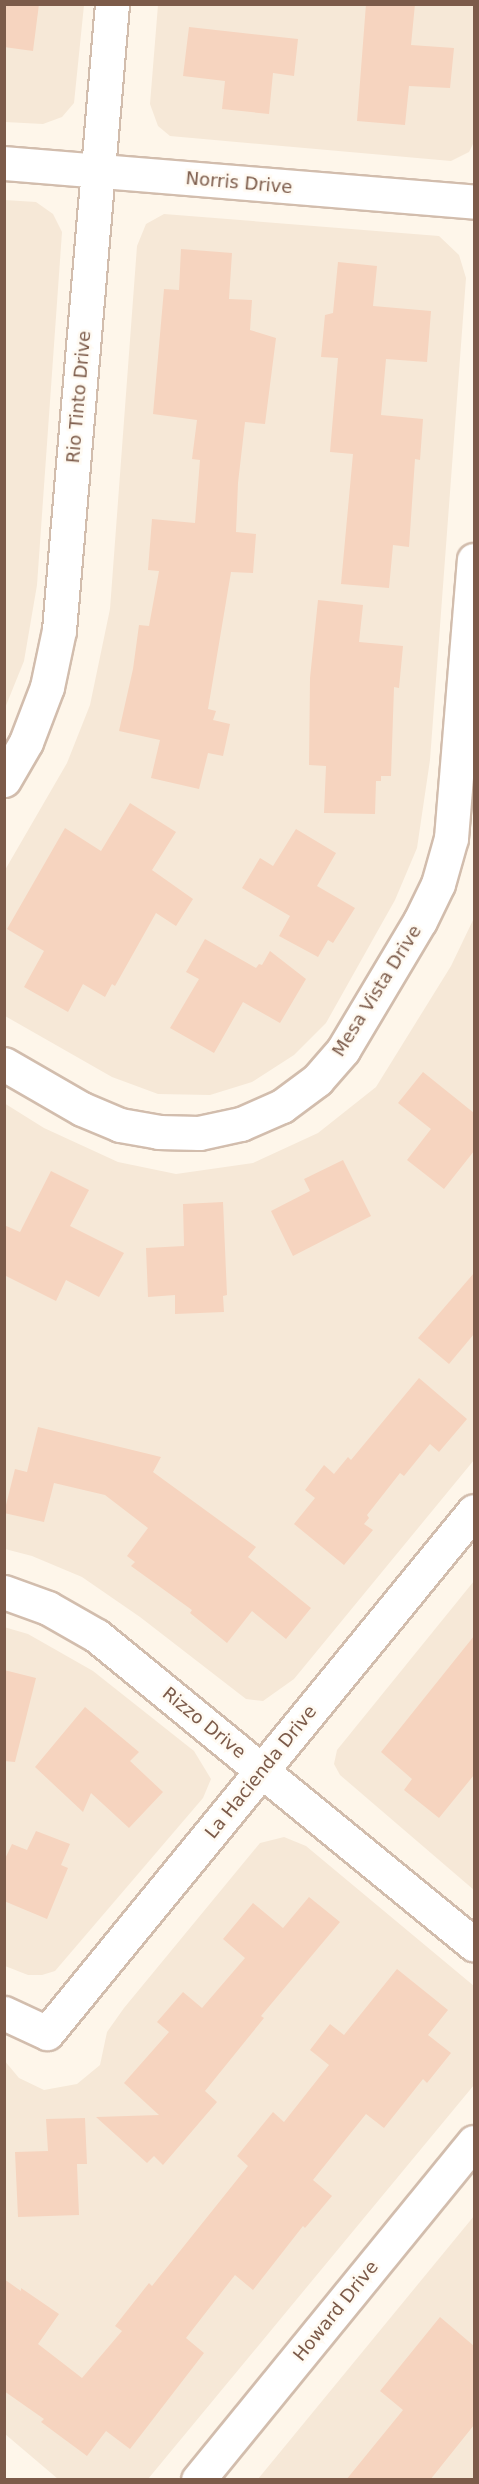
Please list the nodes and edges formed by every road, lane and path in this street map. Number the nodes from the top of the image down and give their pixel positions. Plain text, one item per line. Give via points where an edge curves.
1 (112, 4) edge
2 (4, 163) edge
3 (98, 171) junction
4 (474, 202) edge
5 (474, 560) edge
6 (4, 780) edge
7 (4, 1064) edge
8 (474, 1511) edge
9 (4, 1592) edge
10 (262, 1770) junction
11 (474, 1945) edge
12 (4, 2013) edge
13 (474, 2142) edge
14 (198, 2480) edge

1 - 3 street, Rio Tinto Drive
2 - 3 street, Norris Drive
3 - 4 street, Norris Drive
3 - 6 street, Rio Tinto Drive via 59,630 47,687 27,742
5 - 7 street, Mesa Vista Drive via 451,838 438,884 343,1050 317,1080 282,1106 241,1124 199,1132 158,1132 120,1125 82,1109
8 - 10 street, La Hacienda Drive
9 - 10 street, Rizzo Drive via 48,1608 97,1636
10 - 11 street, Rizzo Drive
10 - 12 street, La Hacienda Drive via 47,2033
13 - 14 street, Howard Drive

